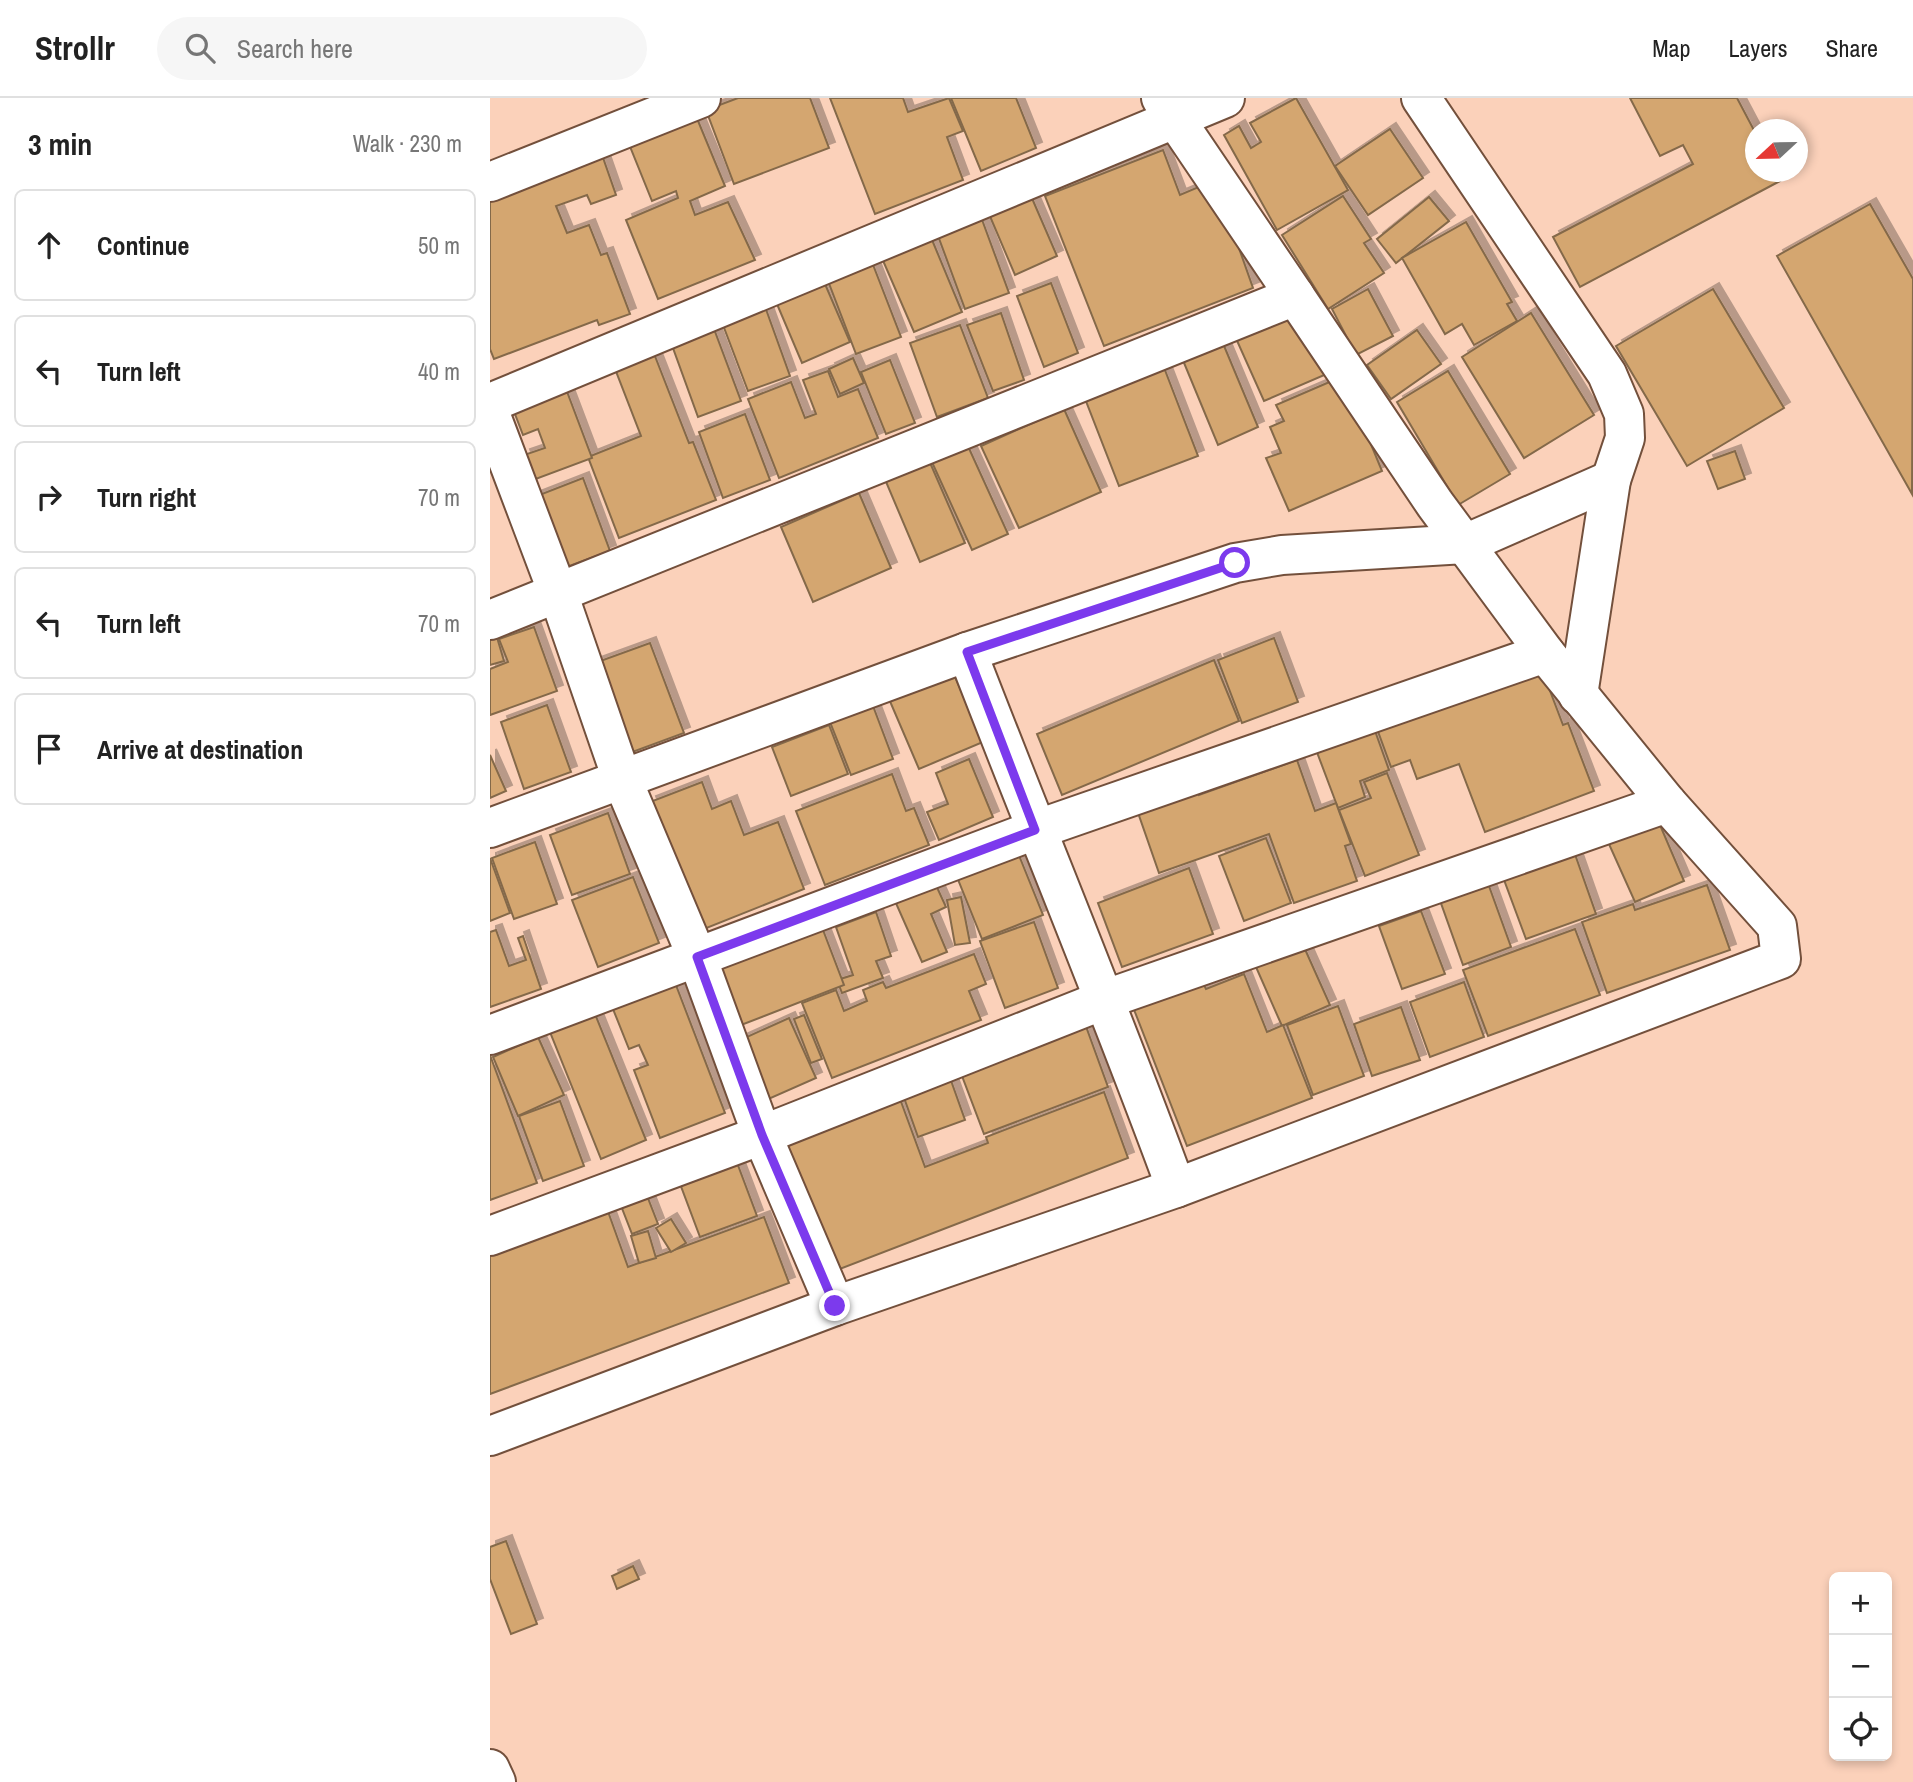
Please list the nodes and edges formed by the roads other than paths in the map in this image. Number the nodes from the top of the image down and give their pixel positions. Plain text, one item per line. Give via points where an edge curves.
1 (701, 98) edge
2 (1225, 98) edge
3 (1421, 98) edge
4 (1167, 108) edge
5 (490, 182) edge
6 (1295, 296) junction
7 (490, 403) edge
8 (490, 413) edge
9 (1611, 480) junction
10 (1465, 544) junction
11 (558, 593) junction
12 (490, 620) edge
13 (967, 652) junction
14 (1545, 653) junction
15 (1578, 695) junction
16 (622, 779) junction
17 (1667, 803) junction
18 (490, 828) edge
19 (1035, 830) junction
20 (697, 957) junction
21 (1106, 999) junction
22 (490, 1035) edge
23 (762, 1135) junction
24 (1176, 1188) junction
25 (490, 1236) edge
26 (835, 1306) junction
27 (490, 1436) edge
28 (490, 1769) edge
29 (496, 1782) edge

1 - 5 street
2 - 4 street
3 - 9 street via 1607,374 1624,414 1625,438
4 - 6 street
4 - 7 street
6 - 10 street
6 - 11 street
8 - 11 street
9 - 10 street
9 - 15 street
10 - 13 street via 1260,557
10 - 14 street
11 - 12 street
11 - 16 street
13 - 16 street
13 - 19 street
14 - 15 street
14 - 19 street
15 - 17 street
16 - 18 street
16 - 20 street
17 - 21 street
17 - 24 street via 1777,926 1781,959
19 - 20 street
19 - 21 street
20 - 22 street
20 - 23 street
21 - 23 street
21 - 24 street
23 - 25 street
23 - 26 street
24 - 26 street
26 - 27 street
28 - 29 street

